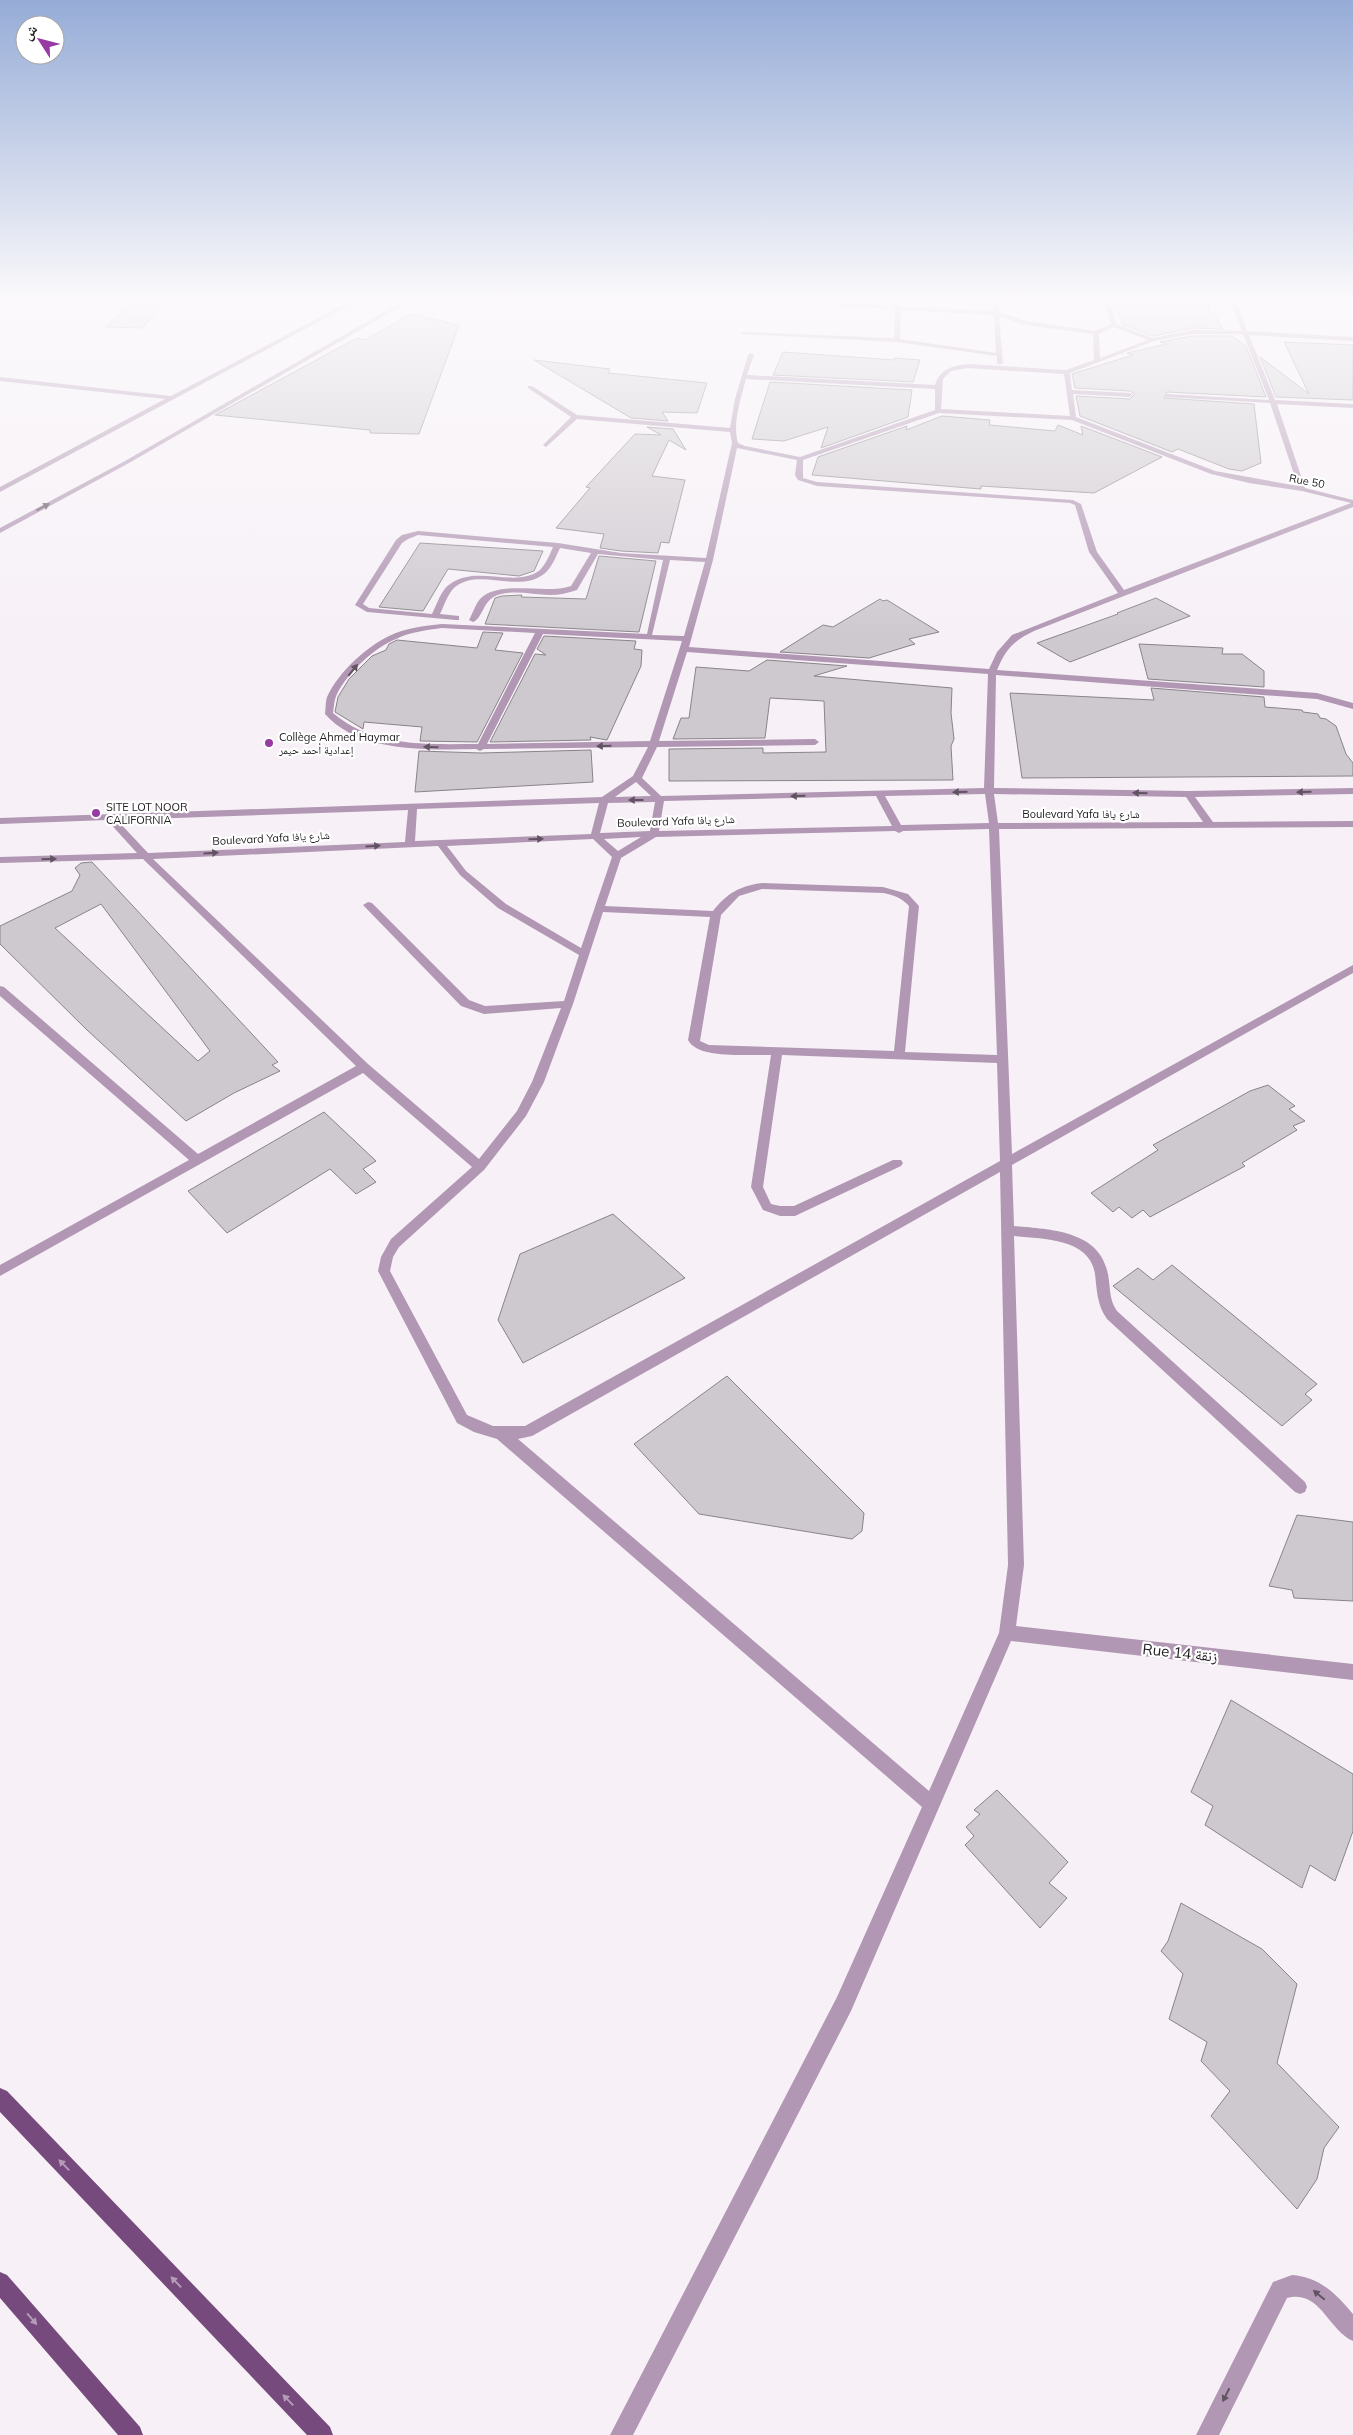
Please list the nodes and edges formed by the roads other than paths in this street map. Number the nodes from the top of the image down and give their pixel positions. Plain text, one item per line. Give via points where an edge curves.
1 (147, 411) edge
2 (216, 411) edge
3 (565, 411) edge
4 (736, 411) edge
5 (938, 411) joint
6 (1073, 411) edge
7 (1275, 411) edge
8 (575, 417) junction
9 (1074, 418) junction
10 (732, 430) junction
11 (735, 444) junction
12 (546, 445) dead end
13 (800, 459) junction
14 (1302, 489) junction
15 (0, 490) edge
16 (1353, 503) edge
17 (0, 530) edge
18 (558, 545) junction
19 (596, 551) junction
20 (667, 558) junction
21 (709, 560) junction
22 (1123, 594) junction
23 (435, 616) junction
24 (474, 620) junction
25 (541, 630) junction
26 (650, 633) junction
27 (688, 637) junction
28 (684, 649) junction
29 (992, 672) junction
30 (1353, 706) edge
31 (815, 742) dead end
32 (653, 745) junction
33 (480, 748) junction
34 (637, 778) junction
35 (988, 791) junction
36 (1353, 792) edge
37 (879, 794) junction
38 (1189, 794) junction
39 (604, 800) junction
40 (660, 800) junction
41 (413, 807) junction
42 (108, 816) junction
43 (0, 821) edge
44 (1353, 824) edge
45 (994, 826) junction
46 (1210, 826) junction
47 (899, 830) junction
48 (654, 834) junction
49 (595, 836) junction
50 (440, 843) junction
51 (410, 844) junction
52 (145, 856) junction
53 (617, 856) junction
54 (0, 860) edge
55 (368, 906) dead end
56 (599, 909) junction
57 (716, 914) junction
58 (583, 953) junction
59 (1353, 968) edge
60 (0, 990) edge
61 (568, 1004) junction
62 (777, 1053) junction
63 (900, 1056) junction
64 (1002, 1058) junction
65 (364, 1067) junction
66 (198, 1161) junction
67 (896, 1163) dead end
68 (1006, 1163) junction
69 (480, 1167) junction
70 (1008, 1230) junction
71 (0, 1271) edge
72 (502, 1434) junction
73 (1300, 1487) dead end
74 (1007, 1633) junction
75 (1353, 1672) edge
76 (932, 1805) junction
77 (0, 2098) edge
78 (0, 2282) edge
79 (1353, 2330) edge
80 (132, 2435) edge
81 (322, 2435) edge
82 (622, 2435) edge
83 (1206, 2435) edge

1 - 15 street
17 -> 2 street
3 - 8 street
4 - 10 street
5 - 9 street, Rue 50
5 - 13 street
6 - 9 street
7 - 14 street
8 - 10 street
8 - 12 street
9 - 14 street, Rue 50 via 1214,473
10 - 11 street
11 - 13 street via 748,450
11 - 21 street
13 - 22 street via 800,479 817,484 1071,501 1078,504 1093,552
14 - 16 street, Rue 50
16 - 22 street
18 - 19 street
18 - 23 street via 543,572 533,577 474,578 457,583
18 - 23 street via 433,533 405,537 359,605 367,610
19 - 20 street
19 - 24 street via 574,588 556,594 493,594 482,602
20 - 21 street
20 - 26 street
21 - 27 street
22 - 29 street via 1016,637 1001,652
23 - 24 street
24 - 26 street
25 - 27 street
25 - 33 street
33 -> 25 street via 396,744 362,734 342,726 329,714 332,696 359,662 375,648 402,635 442,626
26 - 27 street
27 - 28 street
28 - 29 street
28 - 32 street
29 - 30 street via 1317,696
29 - 35 street
31 - 32 street
32 -> 33 street
32 - 34 street
34 - 39 street
34 - 40 street
35 -> 37 street, Boulevard Yafa شارع يافا
38 -> 35 street, Boulevard Yafa شارع يافا
35 - 45 street
36 -> 38 street, Boulevard Yafa شارع يافا
37 -> 40 street, Boulevard Yafa شارع يافا
37 - 47 street
38 - 46 street
40 -> 39 street, Boulevard Yafa شارع يافا
39 - 41 street, Boulevard Yafa شارع يافا
39 - 49 street
40 - 48 street
41 - 42 street, Boulevard Yafa شارع يافا
41 - 51 street
42 - 43 street, Boulevard Yafa شارع يافا
42 - 52 street
44 - 46 street, Boulevard Yafa شارع يافا
45 - 46 street, Boulevard Yafa شارع يافا
45 - 47 street, Boulevard Yafa شارع يافا
45 - 64 street
47 - 48 street, Boulevard Yafa شارع يافا
48 - 49 street, Boulevard Yafa شارع يافا
48 - 53 street
50 -> 49 street, Boulevard Yafa شارع يافا
49 - 53 street
50 - 51 street, Boulevard Yafa شارع يافا
50 - 58 street via 463,873 502,906
52 -> 51 street, Boulevard Yafa شارع يافا
54 -> 52 street, Boulevard Yafa شارع يافا
52 - 65 street
53 - 56 street
55 - 61 street via 473,1008
56 - 57 street
56 - 58 street
57 - 62 street via 694,1040 707,1049
57 - 63 street via 733,893 744,888 762,886 900,893 914,906
58 - 61 street
59 - 68 street
60 - 66 street
61 - 69 street via 538,1082 522,1113
62 - 63 street
62 - 67 street via 757,1187 768,1208 780,1212 795,1211
63 - 64 street
64 - 68 street
65 - 66 street
65 - 69 street
66 - 71 street
68 - 70 street
68 - 72 street via 527,1432
69 - 72 street via 395,1243 384,1271 462,1419 482,1430
70 - 73 street via 1068,1239 1087,1250 1099,1264 1103,1300 1112,1316
70 - 74 street via 1016,1565
72 - 76 street
74 - 75 street, Rue 14 زنقة
74 - 76 street
76 - 82 street via 844,2004
81 -> 77 main road
78 -> 80 main road
79 -> 83 street via 1319,2293 1293,2284 1280,2289

